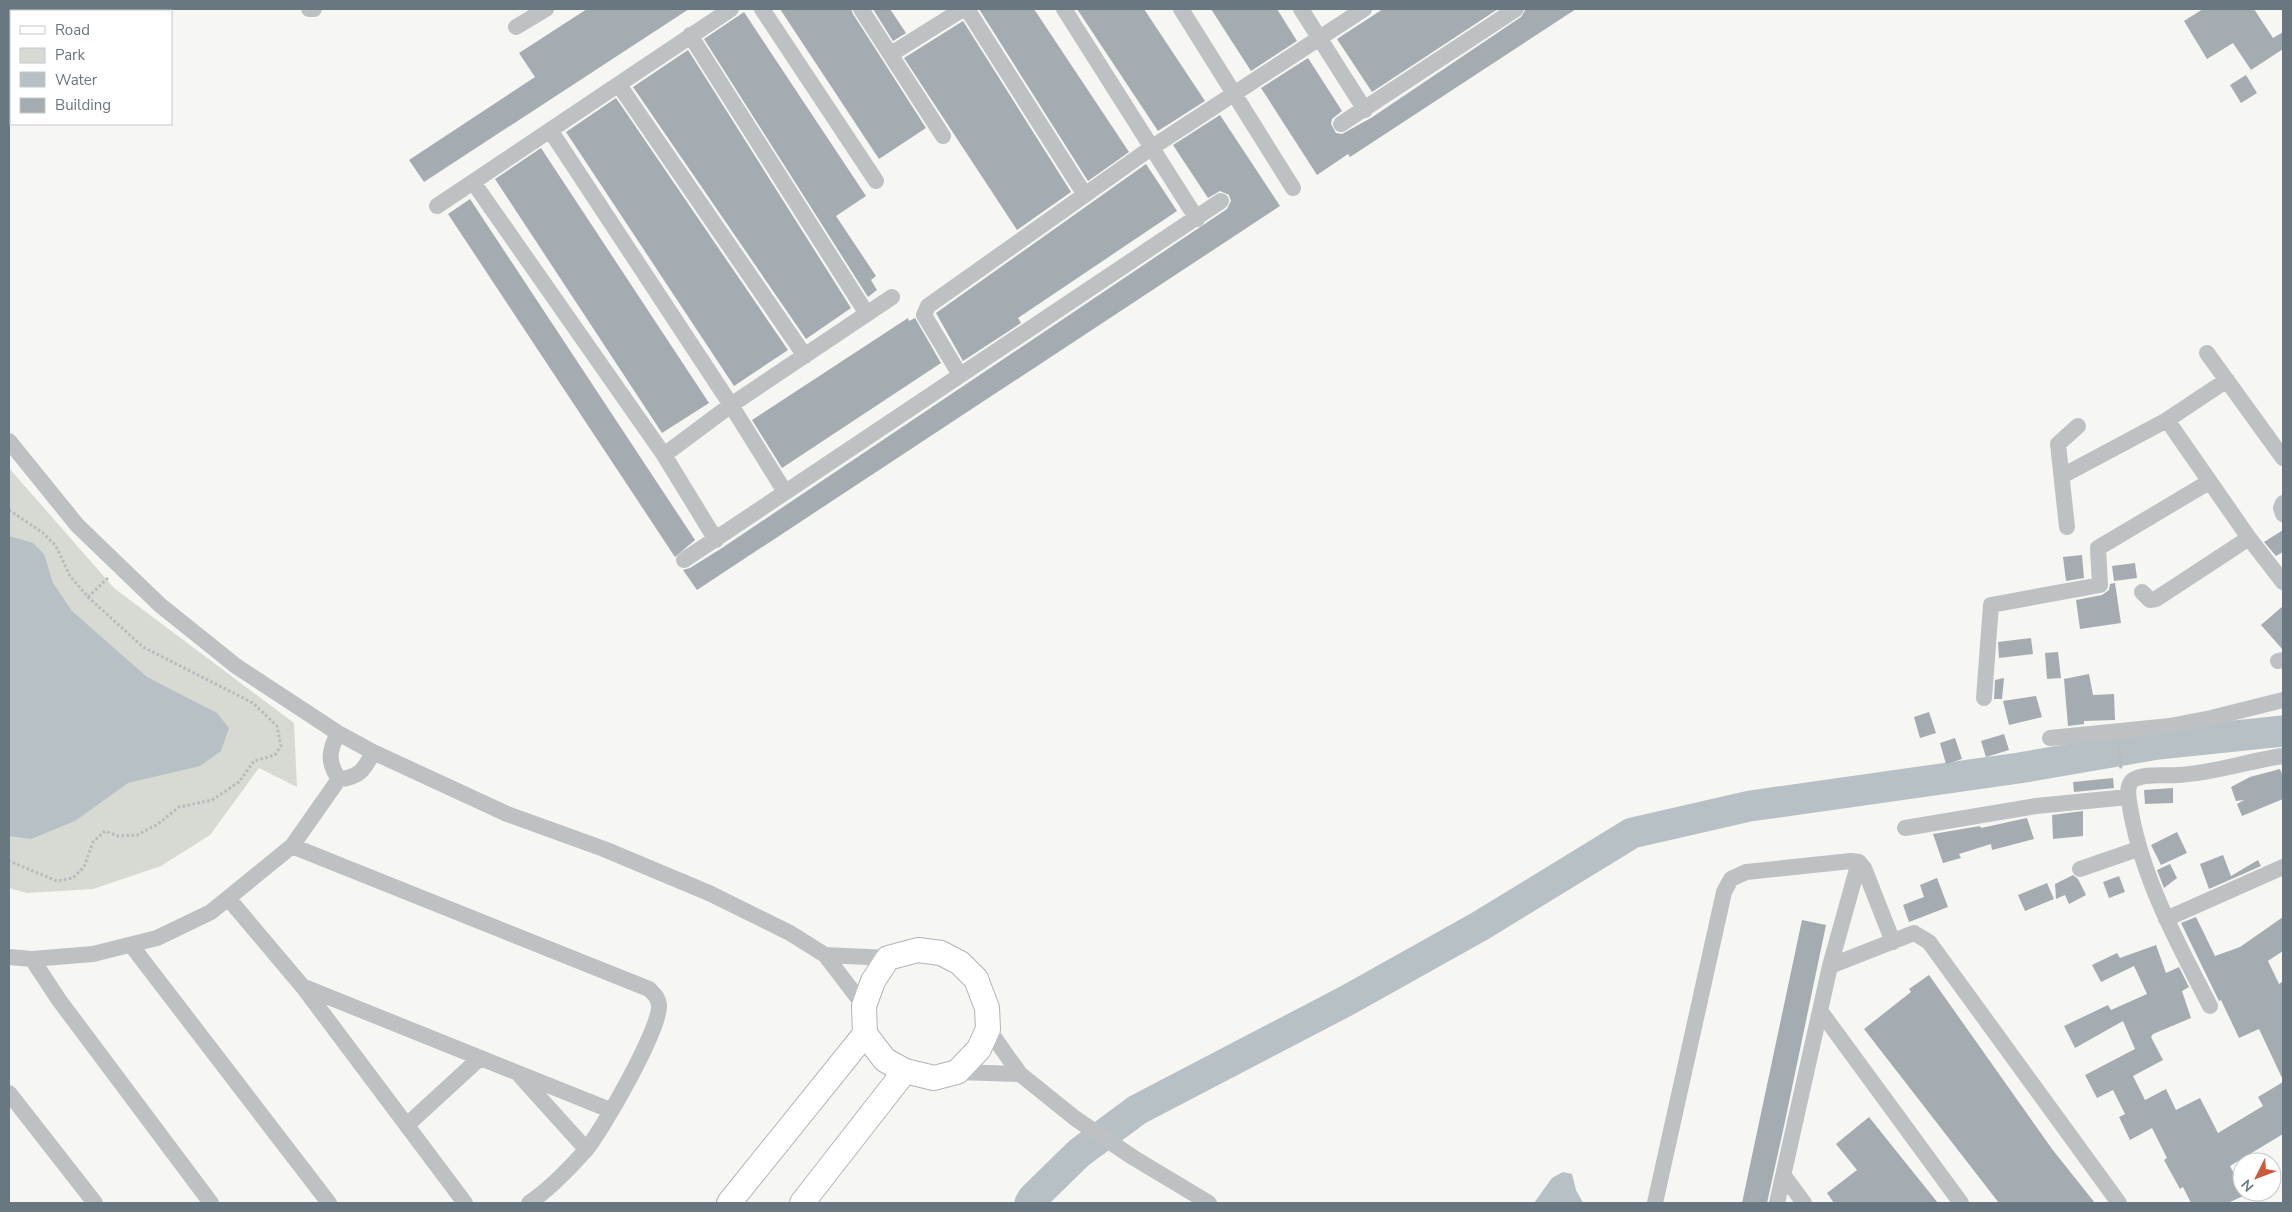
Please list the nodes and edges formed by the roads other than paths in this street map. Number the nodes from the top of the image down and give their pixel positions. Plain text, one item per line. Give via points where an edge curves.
1 (309, 9) edge
2 (314, 9) edge
3 (546, 9) edge
4 (731, 9) edge
5 (762, 9) edge
6 (862, 9) edge
7 (963, 9) edge
8 (967, 9) edge
9 (1064, 9) edge
10 (1181, 9) edge
11 (1301, 9) edge
12 (1364, 9) edge
13 (1516, 9) edge
14 (516, 27) dead end
15 (690, 35) junction
16 (1321, 37) junction
17 (891, 54) junction
18 (619, 85) junction
19 (1235, 94) junction
20 (1365, 110) junction
21 (1342, 124) dead end
22 (550, 130) junction
23 (943, 136) dead end
24 (1151, 148) junction
25 (876, 181) dead end
26 (472, 182) junction
27 (1293, 188) dead end
28 (1085, 195) junction
29 (1221, 201) dead end
30 (437, 206) dead end
31 (1198, 219) junction
32 (892, 296) dead end
33 (867, 314) junction
34 (2207, 353) dead end
35 (805, 356) junction
36 (960, 375) junction
37 (2227, 380) junction
38 (731, 405) junction
39 (2167, 420) junction
40 (2078, 426) dead end
41 (9, 441) edge
42 (664, 456) junction
43 (2283, 458) edge
44 (2062, 476) junction
45 (2209, 482) junction
46 (785, 492) junction
47 (2283, 503) edge
48 (2283, 514) edge
49 (2067, 527) dead end
50 (2249, 538) junction
51 (716, 540) junction
52 (684, 560) dead end
53 (2283, 582) edge
54 (2142, 592) dead end
55 (1984, 698) dead end
56 (2283, 700) edge
57 (338, 733) junction
58 (2050, 738) dead end
59 (373, 752) junction
60 (2283, 756) edge
61 (339, 780) junction
62 (2128, 797) junction
63 (1905, 828) dead end
64 (292, 846) junction
65 (2138, 849) junction
66 (1859, 862) junction
67 (2283, 867) edge
68 (2080, 868) dead end
69 (228, 898) junction
70 (2166, 919) junction
71 (1893, 942) junction
72 (131, 945) junction
73 (826, 955) junction
74 (9, 957) edge
75 (888, 958) junction
76 (32, 959) junction
77 (1830, 966) junction
78 (303, 987) junction
79 (864, 1006) junction
80 (2210, 1006) dead end
81 (1822, 1012) junction
82 (988, 1030) junction
83 (865, 1034) junction
84 (480, 1058) junction
85 (905, 1071) junction
86 (957, 1072) junction
87 (518, 1073) junction
88 (1020, 1074) junction
89 (9, 1093) edge
90 (610, 1110) junction
91 (407, 1125) junction
92 (586, 1149) junction
93 (1784, 1176) junction
94 (95, 1203) edge
95 (211, 1203) edge
96 (329, 1203) edge
97 (465, 1203) edge
98 (529, 1203) edge
99 (729, 1203) edge
100 (802, 1203) edge
101 (1209, 1203) edge
102 (1654, 1203) edge
103 (1778, 1203) edge
104 (1804, 1203) edge
105 (1961, 1203) edge
106 (2118, 1203) edge

1 - 2 street
3 - 14 street
4 - 15 street
5 - 25 street
6 - 17 street
7 - 17 street
8 - 28 street
9 - 24 street
10 - 19 street
11 - 16 street
12 - 16 street
13 - 20 street
15 - 18 street
15 - 33 street
16 - 19 street
16 - 20 street
17 - 23 street
18 - 22 street
18 - 35 street
19 - 24 street
19 - 27 street
20 - 21 street
22 - 26 street
22 - 38 street
24 - 28 street
24 - 31 street
26 - 30 street
26 - 42 street
28 - 36 street via 928,306 924,315
29 - 31 street
31 - 36 street
32 - 33 street
33 - 35 street
34 - 37 street
35 - 38 street
36 - 46 street
37 - 39 street
37 - 43 street
38 - 42 street
38 - 46 street
39 - 44 street
39 - 45 street
40 - 44 street via 2058,444
41 - 57 street via 77,525 160,605 236,666
42 - 51 street
44 - 49 street
45 - 50 street
45 - 55 street via 2098,548 2100,585 1991,605
46 - 51 street
47 - 48 street
50 - 53 street
50 - 54 street via 2156,599 2150,600
51 - 52 street
56 - 58 street via 2170,726
57 - 59 street
57 - 61 street via 329,760
59 - 61 street via 359,774
59 - 73 street via 508,814 709,893 790,933
60 - 62 street via 2189,774 2141,777 2132,781
61 - 64 street
62 - 63 street via 2036,806
62 - 65 street
64 - 69 street
64 - 90 street via 649,989 657,997 659,1006 651,1032 631,1076
65 - 68 street
65 - 70 street
66 - 71 street
66 - 77 street
66 - 102 street via 1746,872 1731,879 1724,892
67 - 70 street
69 - 72 street via 188,925
69 - 78 street
70 - 80 street
71 - 77 street
71 - 106 street via 1914,933 1928,942
72 - 76 street via 93,954
72 - 96 street
73 - 75 street
73 - 79 street
74 - 76 street
75 - 79 street via 873,980
75 - 82 street via 918,950 941,953 960,963 976,979 987,1008
76 - 95 street
77 - 81 street
78 - 84 street
78 - 91 street
79 - 83 street
81 - 93 street
81 - 105 street
82 - 86 street via 979,1049
82 - 88 street
83 - 85 street via 885,1060
83 - 99 street
84 - 87 street
84 - 91 street
85 - 86 street via 934,1078
85 - 100 street
86 - 88 street
87 - 90 street
87 - 92 street
88 - 101 street via 1076,1119
89 - 94 street
90 - 92 street
91 - 97 street
92 - 98 street via 547,1191
93 - 103 street
93 - 104 street

